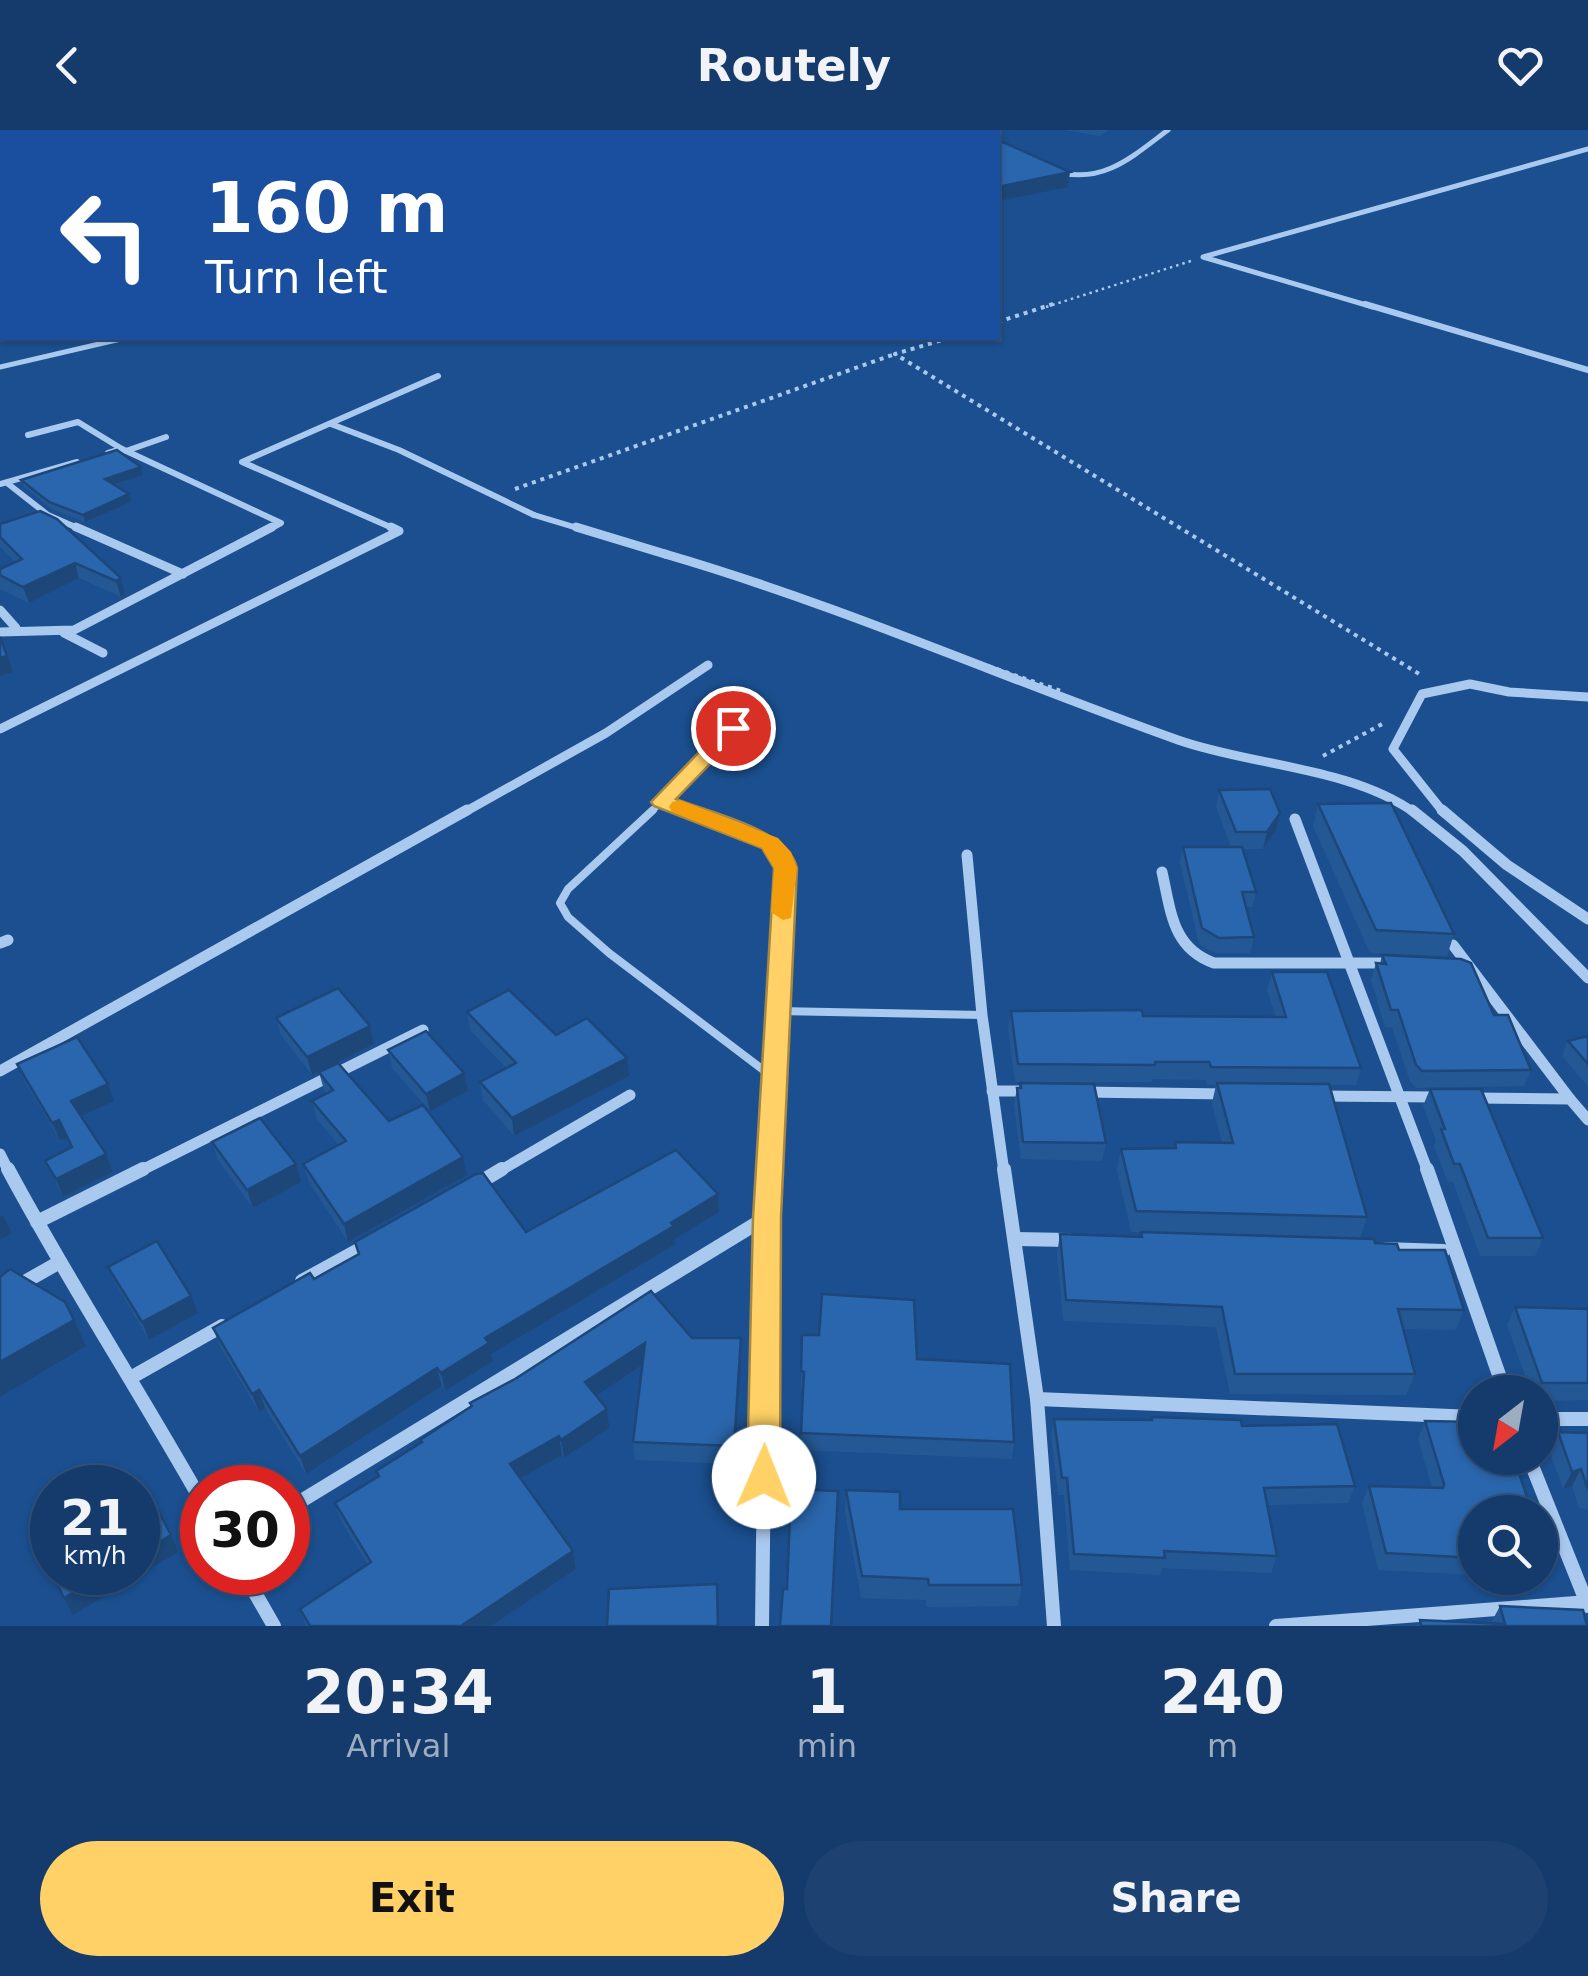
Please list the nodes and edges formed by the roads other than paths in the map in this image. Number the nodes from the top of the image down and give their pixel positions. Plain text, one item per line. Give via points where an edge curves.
1 (1168, 130) edge
2 (1588, 149) edge
3 (1046, 166) edge
4 (116, 340) edge
5 (0, 367) edge
6 (1588, 370) edge
7 (438, 376) dead end
8 (331, 424) junction
9 (28, 434) dead end
10 (166, 438) dead end
11 (124, 450) junction
12 (104, 454) edge
13 (85, 460) edge
14 (3, 483) edge
15 (48, 515) junction
16 (32, 520) edge
17 (182, 574) junction
18 (0, 610) edge
19 (16, 628) junction
20 (0, 632) edge
21 (64, 633) junction
22 (103, 653) dead end
23 (708, 665) dead end
24 (1588, 697) edge
25 (733, 728) dead end
26 (0, 729) edge
27 (662, 802) junction
28 (1295, 819) dead end
29 (967, 854) dead end
30 (1162, 872) dead end
31 (1588, 919) edge
32 (1453, 945) edge
33 (1347, 961) junction
34 (1400, 964) edge
35 (1452, 966) edge
36 (1469, 967) junction
37 (1588, 978) edge
38 (778, 1011) junction
39 (982, 1014) junction
40 (423, 1030) edge
41 (0, 1071) edge
42 (774, 1078) junction
43 (992, 1091) junction
44 (1031, 1092) edge
45 (1070, 1092) edge
46 (630, 1095) dead end
47 (1246, 1095) edge
48 (1304, 1096) edge
49 (1402, 1097) junction
50 (1570, 1099) junction
51 (1588, 1120) edge
52 (0, 1154) edge
53 (472, 1186) edge
54 (767, 1217) junction
55 (37, 1222) junction
56 (386, 1234) edge
57 (1016, 1239) junction
58 (1076, 1241) edge
59 (1374, 1249) edge
60 (1454, 1251) junction
61 (58, 1263) junction
62 (284, 1292) edge
63 (0, 1296) edge
64 (234, 1320) edge
65 (1499, 1375) edge
66 (132, 1377) junction
67 (1037, 1398) junction
68 (1458, 1417) edge
69 (1558, 1419) edge
70 (1588, 1419) edge
71 (181, 1465) edge
72 (1536, 1475) edge
73 (310, 1496) edge
74 (256, 1595) edge
75 (1587, 1603) edge
76 (274, 1626) edge
77 (762, 1626) edge
78 (1054, 1626) edge
79 (1276, 1626) edge

1 - 3 street via 1106,175 1071,177
2 - 6 street via 1203,257
4 - 5 lane
7 - 8 street
8 - 26 street via 242,462 399,531
8 - 37 street, bridge via 534,516 757,581 1181,741 1376,790 1440,829
9 - 11 street via 78,422
10 - 11 street
11 - 12 street
11 - 17 street via 281,522
13 - 14 street
14 - 15 street
15 - 16 street
15 - 17 street
17 - 21 street
18 - 19 street
19 - 20 street
19 - 21 street
21 - 22 street
23 - 41 street via 606,733
24 - 31 street via 1470,684 1422,694 1392,750 1409,778 1476,842
25 - 27 lane
27 - 38 lane via 770,843 783,857
27 - 42 lane via 560,903 609,952
28 - 33 street
29 - 39 street
30 - 33 street via 1181,948 1194,959
32 - 36 street
33 - 34 street
33 - 49 street
35 - 36 street
36 - 50 street
38 - 39 lane
38 - 42 lane
39 - 43 street
40 - 55 street
42 - 54 lane
43 - 44 street
43 - 57 street
45 - 47 street
46 - 53 street
48 - 49 street
49 - 50 street
49 - 60 street
50 - 51 street
52 - 55 street
54 - 73 street
54 - 77 street
55 - 61 street
56 - 62 street
57 - 58 street
57 - 67 street
59 - 60 street
60 - 65 street
61 - 63 street
61 - 66 street
64 - 66 street
66 - 71 street
67 - 68 street
67 - 78 street
69 - 70 street
72 - 75 street
74 - 76 street
75 - 79 street

